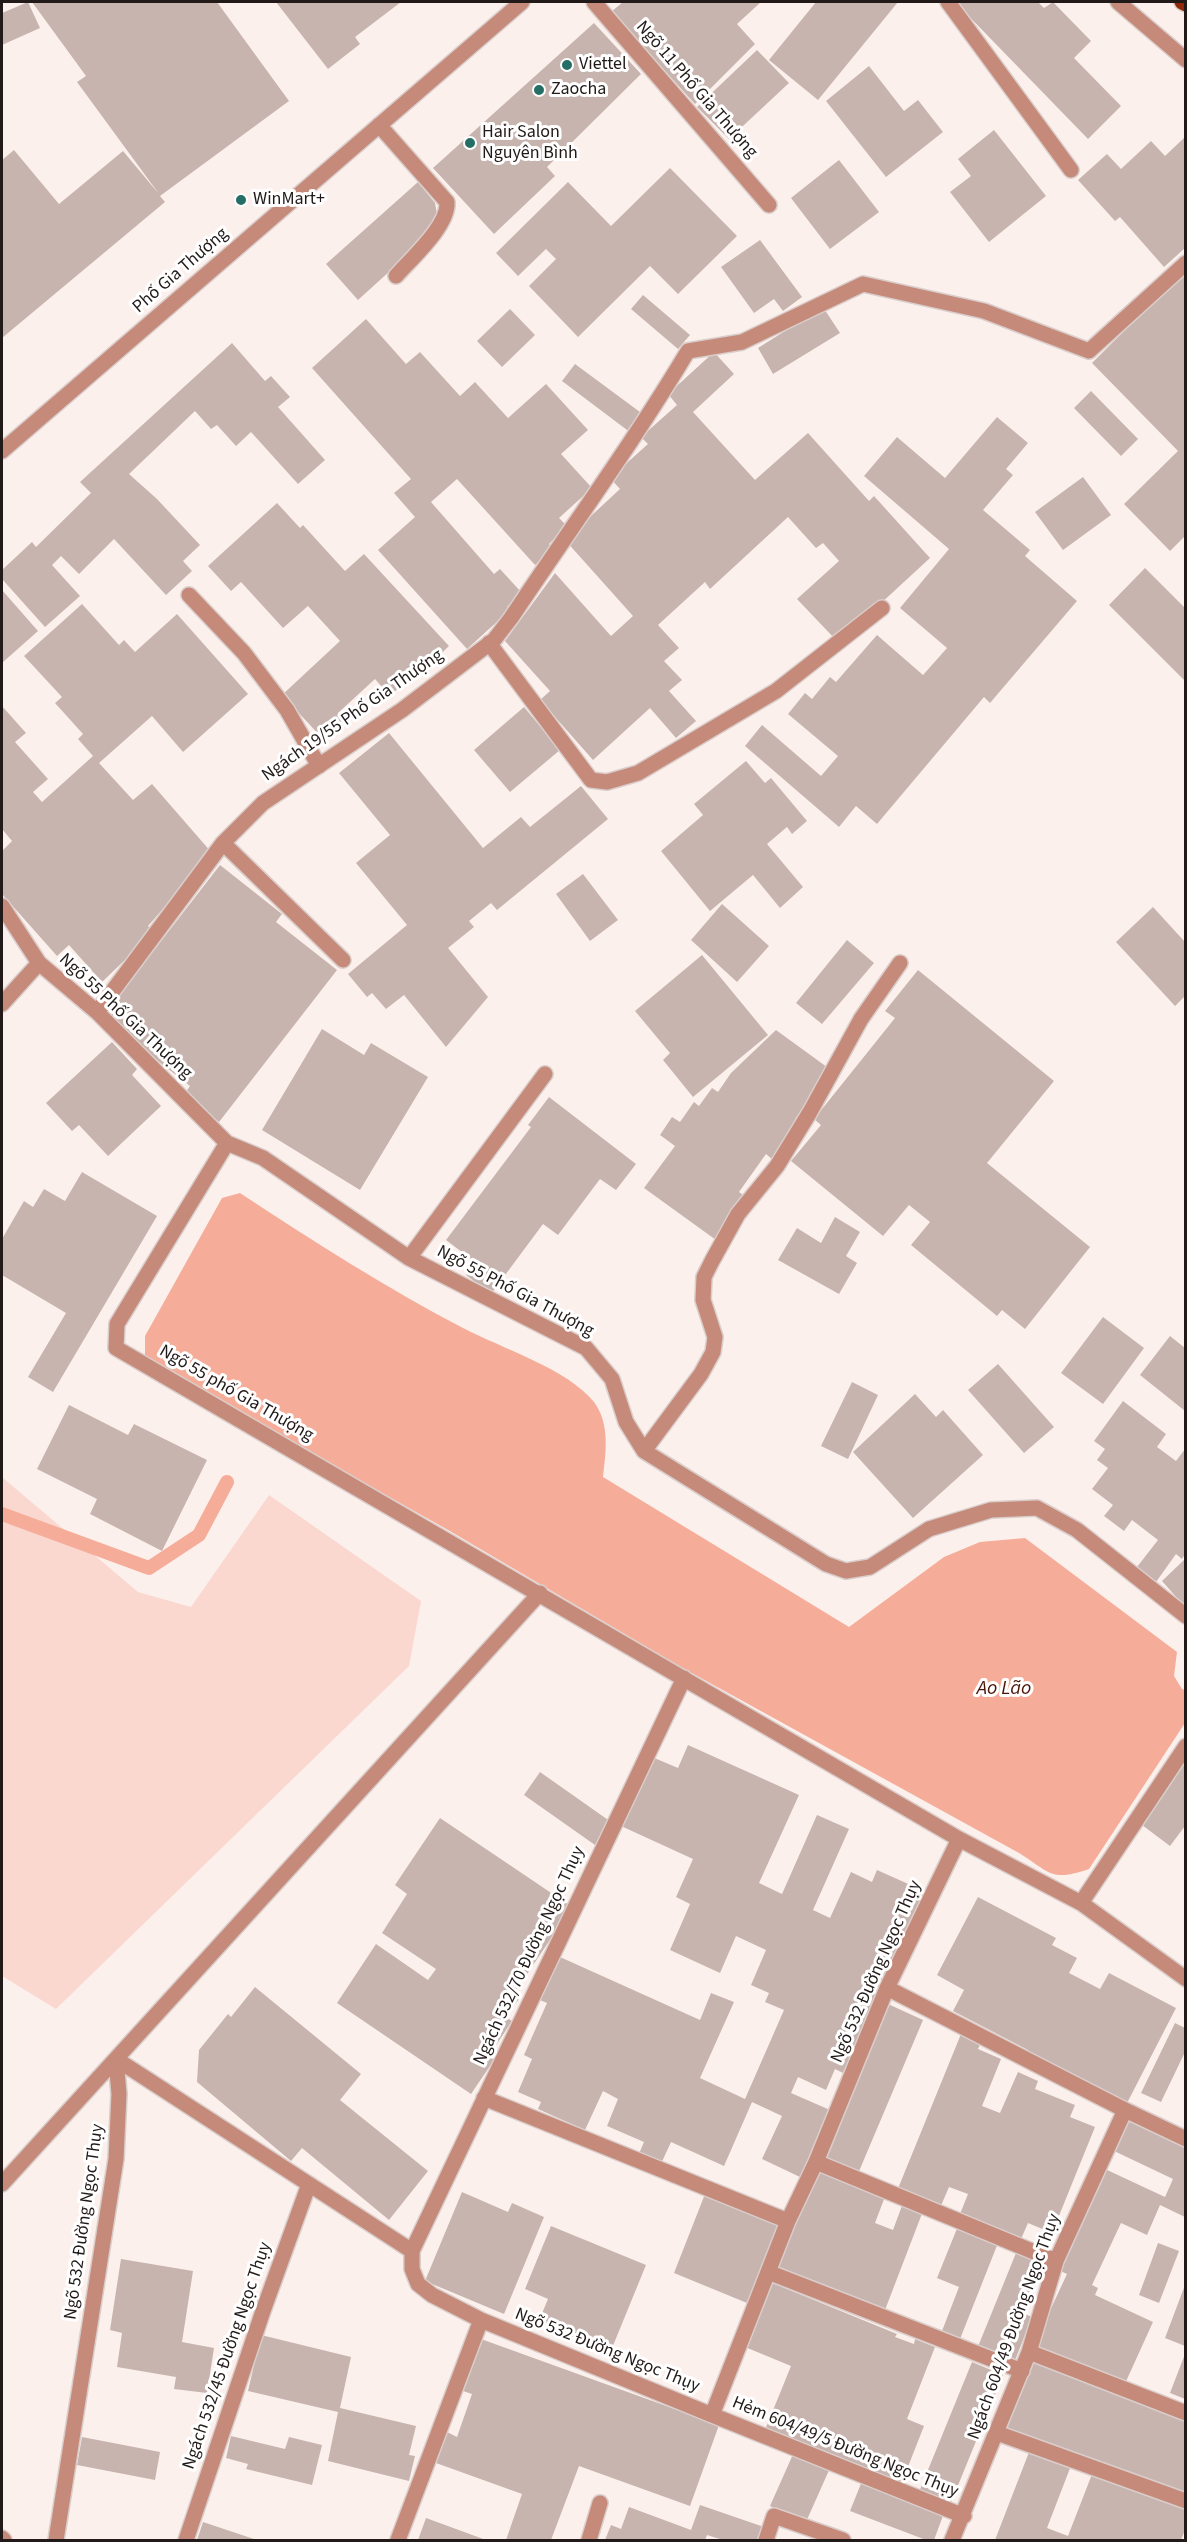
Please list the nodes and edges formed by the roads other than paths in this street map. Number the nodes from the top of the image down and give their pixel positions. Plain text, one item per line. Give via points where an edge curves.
1 (522, 2) edge
2 (594, 2) edge
3 (948, 2) edge
4 (1118, 2) edge
5 (1182, 2) edge
6 (1185, 4) edge
7 (1185, 60) edge
8 (379, 125) junction
9 (1071, 170) dead end
10 (769, 205) dead end
11 (1185, 263) edge
12 (396, 276) dead end
13 (2, 451) edge
14 (189, 595) dead end
15 (882, 608) dead end
16 (489, 643) junction
17 (319, 766) junction
18 (223, 843) junction
19 (2, 906) edge
20 (343, 960) dead end
21 (39, 963) junction
22 (900, 963) dead end
23 (2, 1004) edge
24 (97, 1012) junction
25 (545, 1074) dead end
26 (227, 1143) junction
27 (410, 1258) junction
28 (644, 1451) junction
29 (540, 1593) junction
30 (1185, 1616) edge
31 (684, 1678) junction
32 (1185, 1746) edge
33 (959, 1839) junction
34 (1080, 1904) junction
35 (1185, 1979) edge
36 (887, 1988) junction
37 (116, 2059) junction
38 (484, 2098) junction
39 (1125, 2110) junction
40 (1185, 2139) edge
41 (816, 2162) junction
42 (2, 2184) edge
43 (309, 2184) junction
44 (788, 2221) junction
45 (412, 2251) junction
46 (1056, 2261) junction
47 (768, 2272) junction
48 (481, 2320) junction
49 (1029, 2352) junction
50 (1022, 2371) junction
51 (1185, 2413) edge
52 (712, 2415) junction
53 (997, 2433) junction
54 (1185, 2501) edge
55 (600, 2503) dead end
56 (964, 2516) junction
57 (56, 2541) edge
58 (186, 2541) edge
59 (398, 2541) edge
60 (590, 2541) edge
61 (766, 2541) edge
62 (843, 2541) edge
63 (952, 2541) edge

1 - 8 street, Phố Gia Thượng
2 - 10 street, Ngõ 11 Phố Gia Thượng
3 - 9 street
4 - 7 street
5 - 6 main road
8 - 12 street via 447,202 442,223
8 - 13 street, Phố Gia Thượng
11 - 16 street, Ngách 19/55 Phố Gia Thượng via 1089,351 984,311 863,284 742,342 688,351 647,420 624,448 511,618
14 - 17 street via 244,653 287,710
15 - 16 street via 776,691 638,773 607,783 591,780
16 - 17 street, Ngách 19/55 Phố Gia Thượng via 402,710
17 - 18 street, Ngách 19/55 Phố Gia Thượng via 263,803
18 - 20 street
18 - 24 street, Ngách 19/55 Phố Gia Thượng
19 - 21 street, Ngõ 55 Phố Gia Thượng
21 - 23 street
21 - 24 street, Ngõ 55 Phố Gia Thượng
22 - 28 street via 861,1019 777,1166 738,1214 712,1261 704,1278 703,1300 715,1337 713,1352
24 - 26 street, Ngõ 55 Phố Gia Thượng
25 - 27 street
26 - 27 street, Ngõ 55 Phố Gia Thượng via 263,1158
26 - 29 street, Ngõ 55 phố Gia Thượng via 117,1324 116,1348
27 - 28 street, Ngõ 55 Phố Gia Thượng via 586,1348 612,1379 626,1422
28 - 30 street, Ngõ 55 Phố Gia Thượng via 826,1564 846,1571 870,1567 929,1529 991,1510 1037,1508 1077,1530
29 - 31 street
29 - 37 street
31 - 33 street
31 - 38 street, Ngách 532/70 Đường Ngọc Thụy
32 - 34 street
33 - 34 street
33 - 36 street, Ngõ 532 Đường Ngọc Thụy
34 - 35 street
36 - 39 street
36 - 41 street, Ngõ 532 Đường Ngọc Thụy
37 - 42 street
37 - 43 street
37 - 57 street, Ngõ 532 Đường Ngọc Thụy via 116,2159
38 - 44 street
38 - 45 street, Ngách 532/70 Đường Ngọc Thụy
39 - 40 street
39 - 46 street, Ngách 604/49 Đường Ngọc Thụy
41 - 44 street, Ngõ 532 Đường Ngọc Thụy
41 - 46 street
43 - 45 street
43 - 58 street, Ngách 532/45 Đường Ngọc Thụy
44 - 47 street, Ngõ 532 Đường Ngọc Thụy
45 - 48 street, Ngõ 532 Đường Ngọc Thụy via 412,2269 418,2284
46 - 49 street, Ngách 604/49 Đường Ngọc Thụy
47 - 50 street
47 - 52 street, Ngõ 532 Đường Ngọc Thụy
48 - 52 street, Ngõ 532 Đường Ngọc Thụy
48 - 59 street
49 - 50 street, Ngách 604/49 Đường Ngọc Thụy
49 - 51 street
50 - 53 street, Ngách 604/49 Đường Ngọc Thụy
52 - 56 street, Hẻm 604/49/5 Đường Ngọc Thụy
53 - 54 street
53 - 56 street, Ngách 604/49 Đường Ngọc Thụy
55 - 60 street
56 - 63 street, Ngách 604/49 Đường Ngọc Thụy
61 - 62 street via 774,2516

